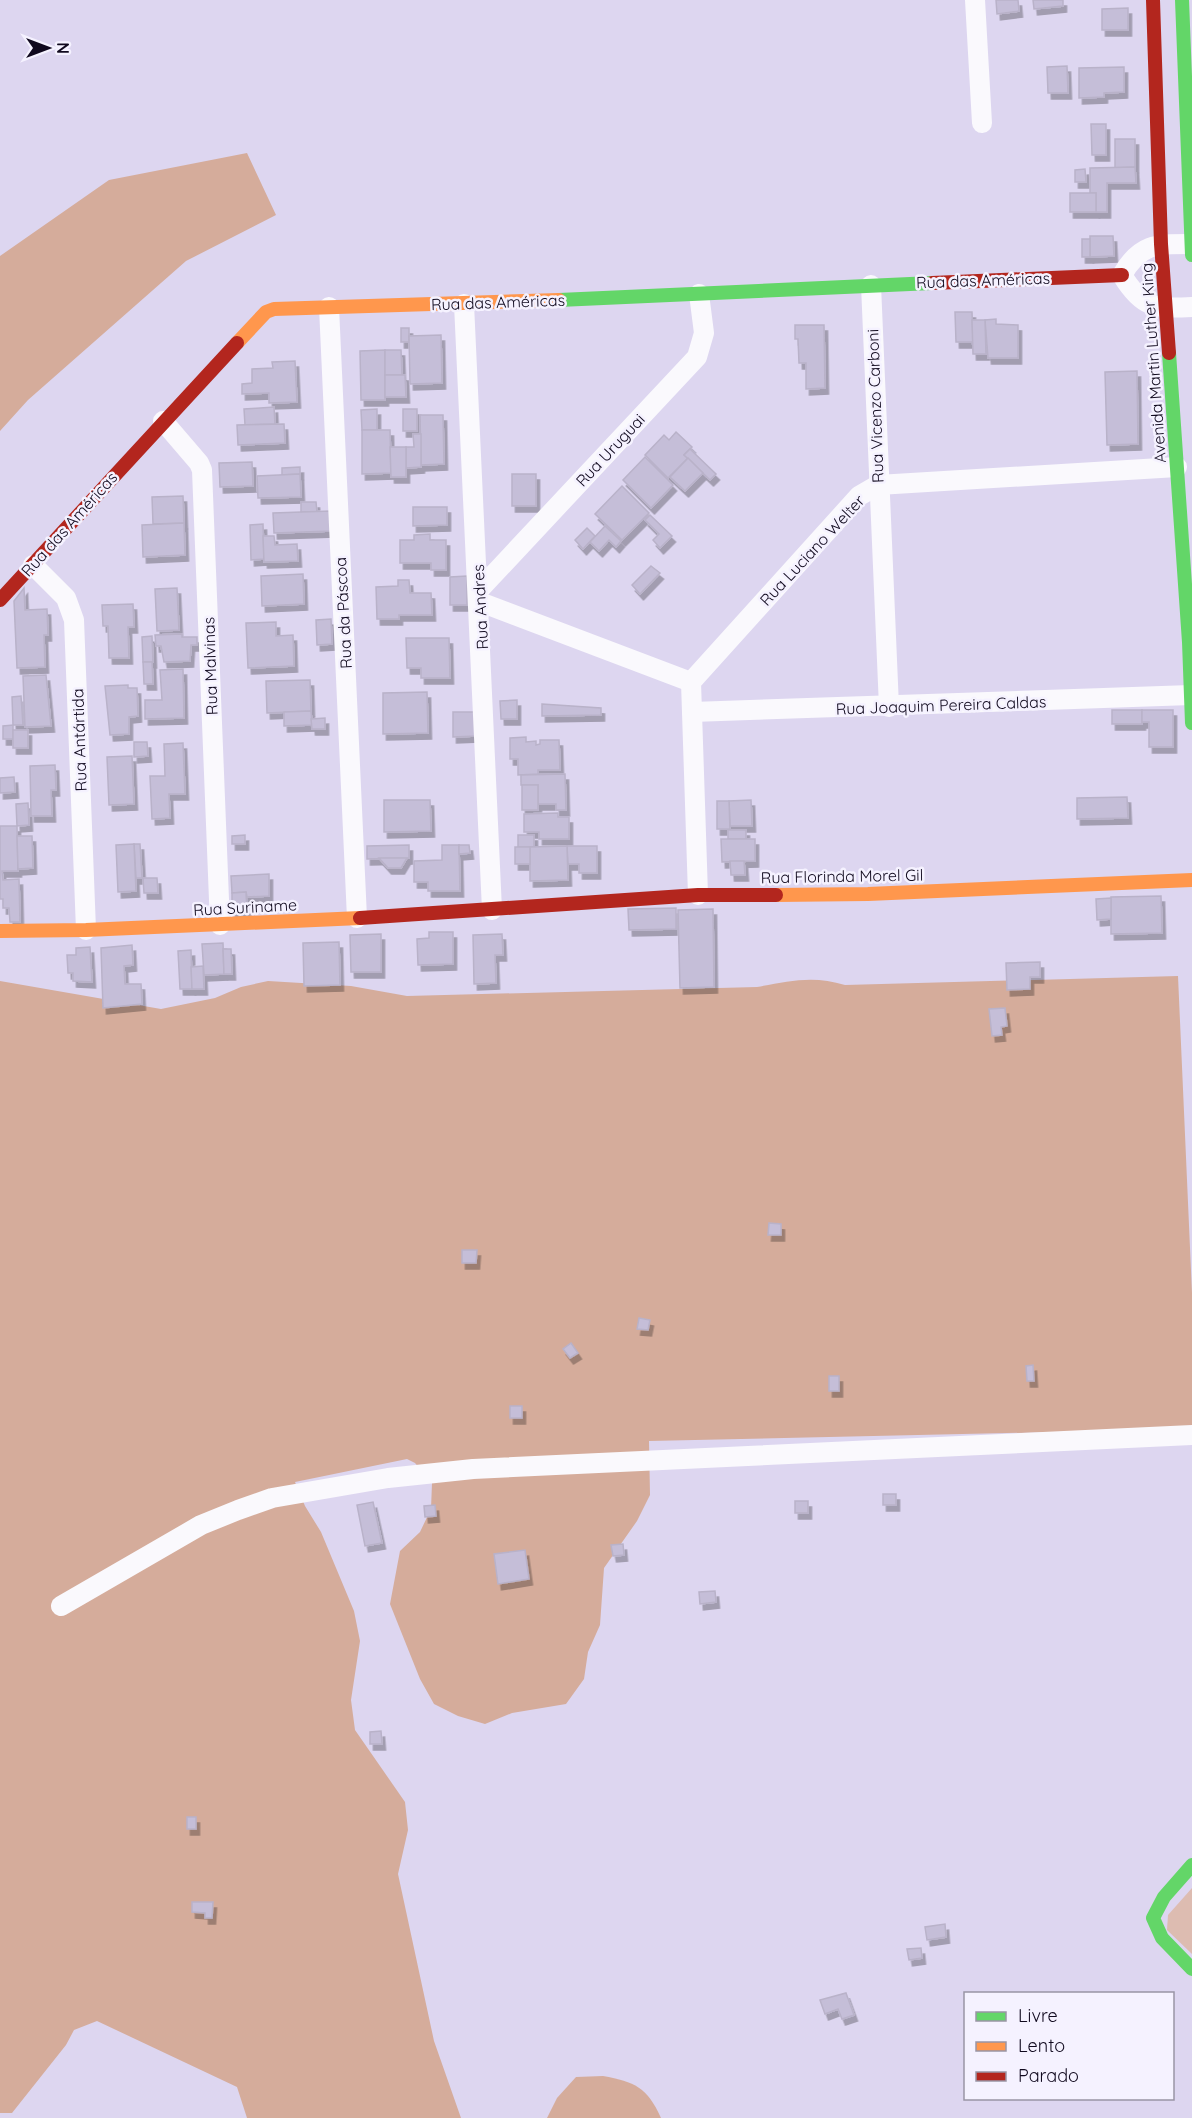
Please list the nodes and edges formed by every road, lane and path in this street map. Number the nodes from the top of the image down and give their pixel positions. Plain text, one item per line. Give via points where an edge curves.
1 (975, 0) edge
2 (1153, 0) edge
3 (1182, 0) edge
4 (982, 123) dead end
5 (1161, 244) junction
6 (1191, 244) edge
7 (1192, 255) edge
8 (1122, 275) junction
9 (871, 285) junction
10 (699, 294) junction
11 (464, 304) junction
12 (329, 307) junction
13 (1192, 307) edge
14 (1165, 308) junction
15 (163, 421) junction
16 (1177, 467) junction
17 (878, 485) junction
18 (33, 565) junction
19 (479, 596) junction
20 (0, 600) edge
21 (1191, 642) edge
22 (691, 682) junction
23 (1191, 695) edge
24 (889, 707) junction
25 (692, 712) junction
26 (1192, 723) edge
27 (1192, 880) edge
28 (698, 895) junction
29 (492, 910) junction
30 (357, 918) junction
31 (220, 925) junction
32 (86, 930) junction
33 (0, 931) edge
34 (1192, 1435) edge
35 (61, 1606) dead end
36 (1192, 1865) edge
37 (1192, 1969) edge

1 - 4 street
2 - 5 street, Avenida Martin Luther King
3 - 6 street
5 - 6 street
5 - 8 street via 1136,254
5 - 14 street, Avenida Martin Luther King
6 - 7 street
8 - 9 street, Rua das Américas
8 - 14 street via 1138,299
9 - 10 street, Rua das Américas
9 - 17 street, Rua Vicenzo Carboni
10 - 11 street, Rua das Américas
10 - 19 street, Rua Uruguai via 704,333 697,357
11 - 12 street, Rua das Américas
11 - 19 street, Rua Andres
12 - 15 street, Rua das Américas via 266,312
12 - 30 street, Rua da Páscoa
13 - 14 street
14 - 16 street, Avenida Martin Luther King
15 - 18 street, Rua das Américas
15 - 31 street, Rua Malvinas via 202,470
16 - 17 street, Rua Luciano Welter
16 - 21 street, Avenida Martin Luther King
17 - 22 street, Rua Luciano Welter via 859,496
17 - 24 street, Rua Vicenzo Carboni
18 - 20 street, Rua das Américas
18 - 32 street, Rua Antártida via 66,598 74,620
19 - 22 street
19 - 29 street, Rua Andres
21 - 23 street, Avenida Martin Luther King
22 - 25 street
23 - 24 street, Rua Joaquim Pereira Caldas
23 - 26 street, Avenida Martin Luther King
24 - 25 street, Rua Joaquim Pereira Caldas
25 - 28 street
27 - 28 street, Rua Florinda Morel Gil via 868,894
28 - 29 street, Rua Florinda Morel Gil
29 - 30 street, Rua Suriname
30 - 31 street, Rua Suriname
31 - 32 street, Rua Suriname
32 - 33 street, Rua Suriname
34 - 35 street via 473,1469 388,1478 272,1498 238,1510 201,1525
36 - 37 street via 1154,1908 1152,1924 1158,1936

